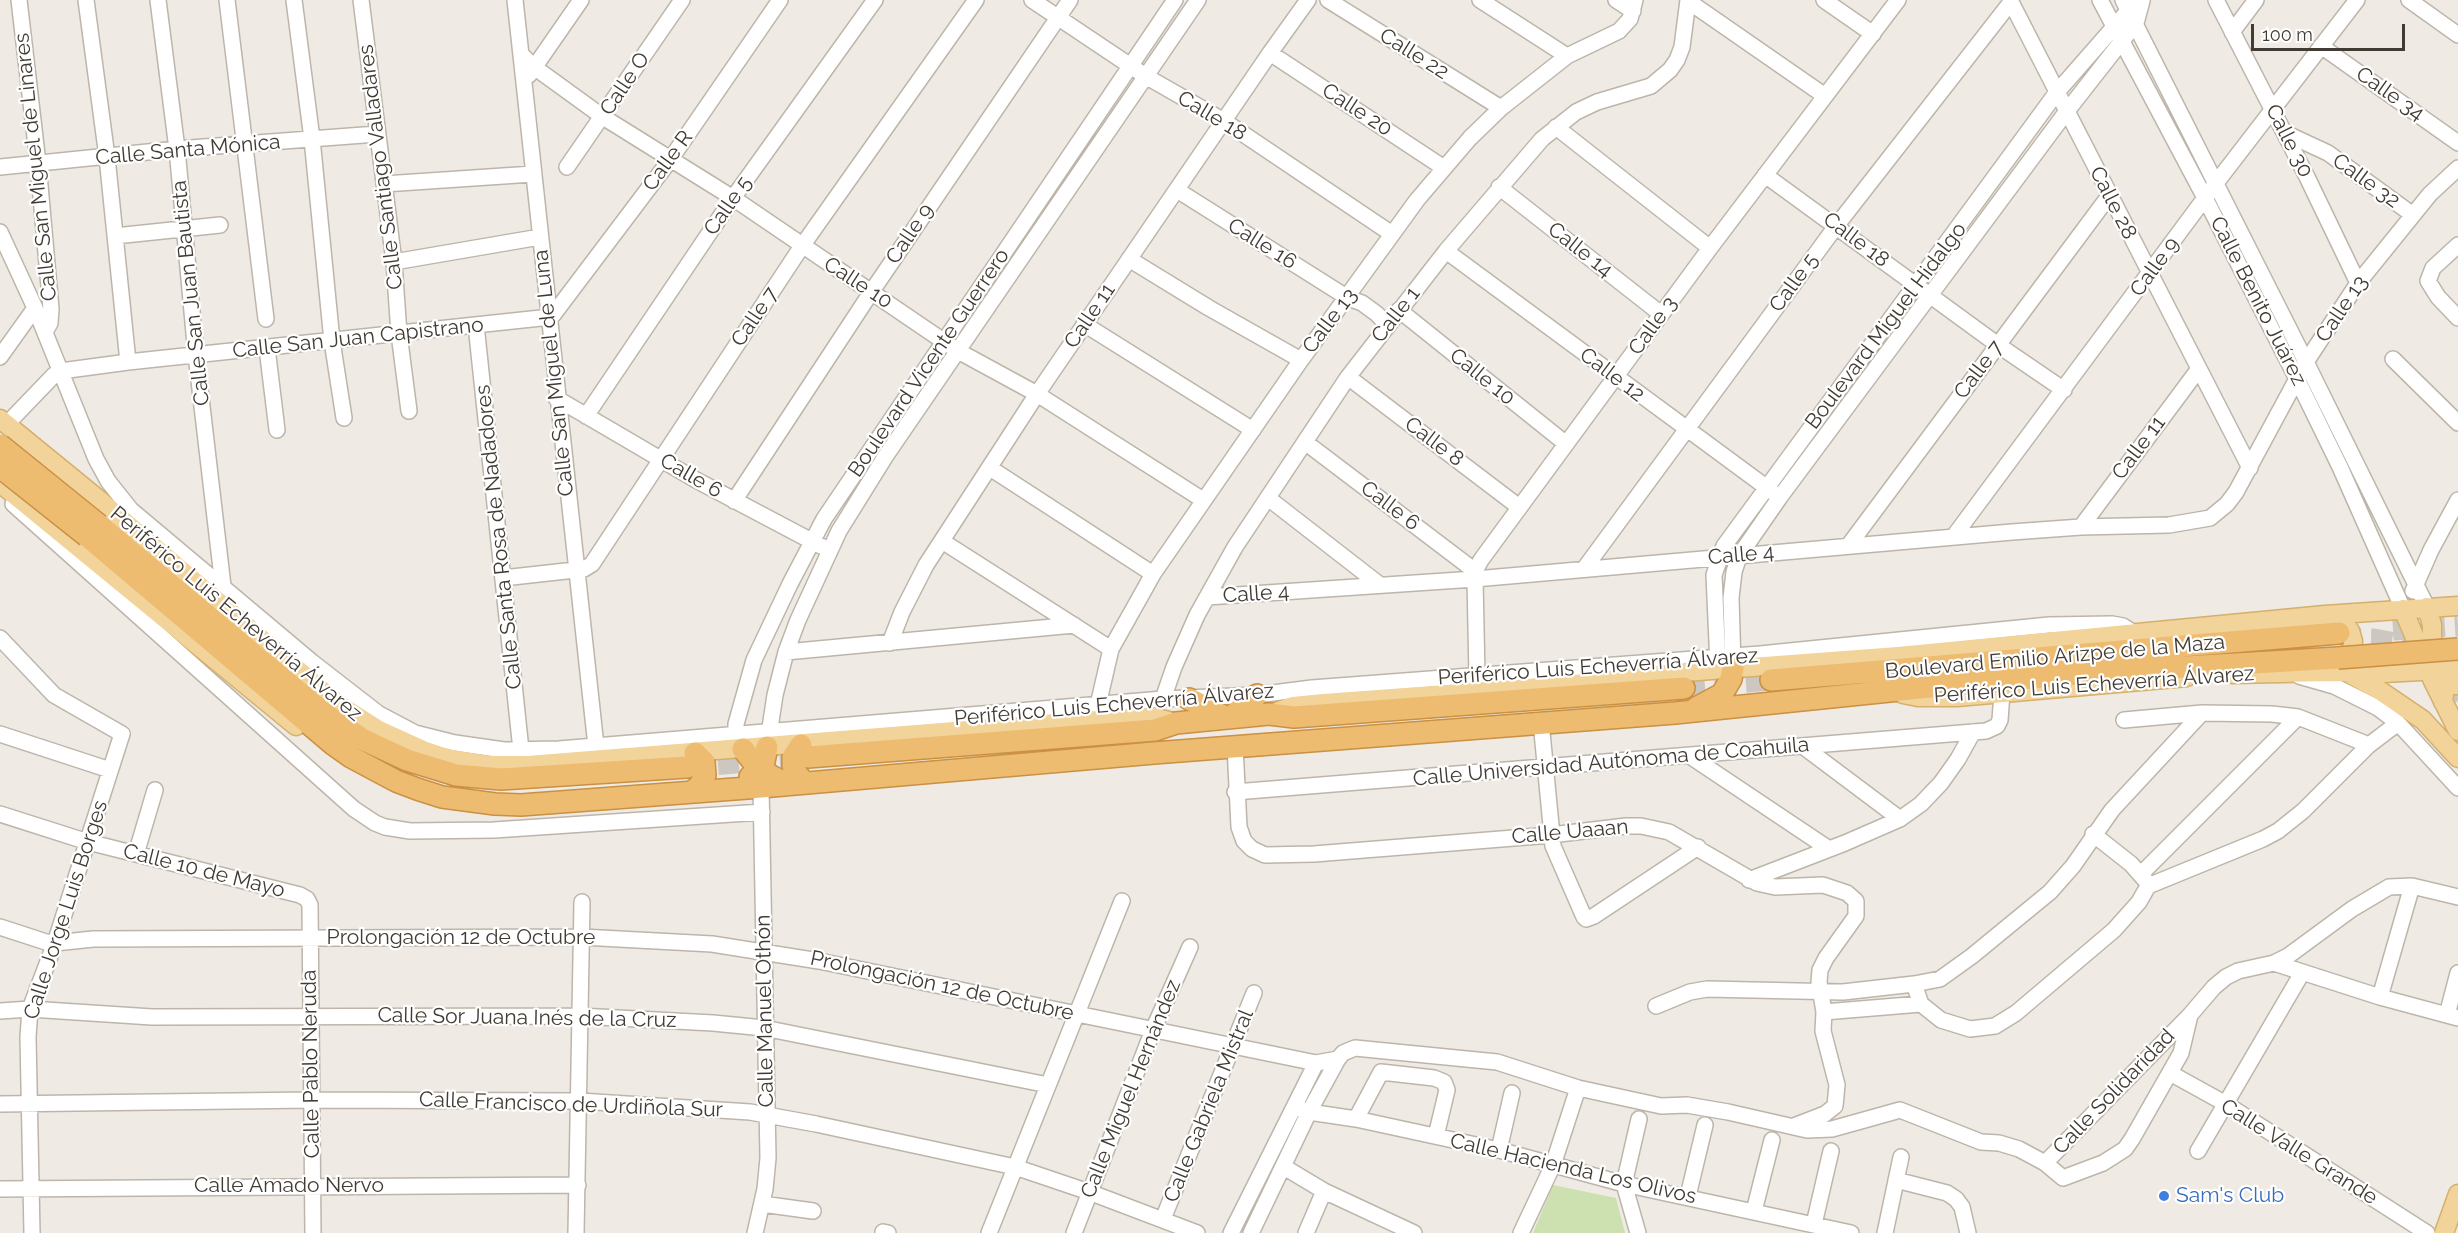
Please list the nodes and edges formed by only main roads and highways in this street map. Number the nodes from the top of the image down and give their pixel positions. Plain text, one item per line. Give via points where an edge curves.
1 (2, 430) edge
2 (42, 454) junction
3 (0, 467) edge
4 (0, 483) edge
5 (8, 494) edge
6 (93, 530) junction
7 (2458, 606) edge
8 (2427, 607) junction
9 (2403, 609) junction
10 (238, 629) junction
11 (2334, 646) junction
12 (2458, 649) edge
13 (2425, 662) junction
14 (1726, 668) junction
15 (2458, 669) edge
16 (1770, 672) junction
17 (1684, 680) junction
18 (2458, 685) edge
19 (1892, 691) junction
20 (1257, 695) road end
21 (1189, 699) road end
22 (2443, 702) junction
23 (1779, 703) junction
24 (1756, 706) junction
25 (1681, 713) junction
26 (1229, 718) junction
27 (2458, 731) edge
28 (768, 740) junction
29 (739, 742) junction
30 (334, 745) junction
31 (804, 751) junction
32 (2458, 758) edge
33 (691, 760) junction
34 (760, 778) junction
35 (797, 784) junction
36 (694, 790) junction
37 (2458, 1194) edge
38 (2444, 1233) edge

1 - 2 main road, Periférico Luis Echeverría Álvarez
1 - 6 highway, Periférico Luis Echeverría Álvarez, bridge
2 - 5 main road via 32,456 18,468
2 - 10 main road, Periférico Luis Echeverría Álvarez via 156,540
3 - 6 highway, Periférico Luis Echeverría Álvarez, bridge
4 - 5 main road, Periférico Luis Echeverría Álvarez
5 - 30 main road, Periférico Luis Echeverría Álvarez via 302,730
6 - 10 highway, Periférico Luis Echeverría Álvarez
6 - 30 highway, Periférico Luis Echeverría Álvarez
7 - 8 main road, Periférico Luis Echeverría Álvarez
8 - 9 main road, Periférico Luis Echeverría Álvarez
8 - 13 main road via 2433,638
8 - 15 main road
9 - 11 main road, Periférico Luis Echeverría Álvarez
9 - 13 main road
10 - 33 highway, Periférico Luis Echeverría Álvarez via 324,713 386,751 434,770 501,779
11 - 12 highway, Boulevard Emilio Arizpe de la Maza, bridge
11 - 13 main road
11 - 16 highway, Boulevard Emilio Arizpe de la Maza
11 - 16 main road, Periférico Luis Echeverría Álvarez via 2134,633
11 - 19 highway, Boulevard Emilio Arizpe de la Maza
11 - 19 main road, Periférico Luis Echeverría Álvarez via 2290,673 2215,675 1936,698
11 - 32 main road via 2379,690 2423,720
13 - 15 main road
13 - 22 main road
14 - 16 main road, Periférico Luis Echeverría Álvarez
14 - 17 main road, Periférico Luis Echeverría Álvarez
14 - 24 highway via 1743,700
14 - 25 highway via 1714,699
16 - 23 highway via 1763,670 1759,687 1770,701
17 - 25 highway via 1692,681 1692,696
17 - 26 highway, Periférico Luis Echeverría Álvarez via 1294,717 1269,714
18 - 22 main road via 2445,688
19 - 23 highway, Periférico Luis Echeverría Álvarez
20 - 26 highway
21 - 26 highway
22 - 27 main road
23 - 24 highway, Periférico Luis Echeverría Álvarez
24 - 25 highway, Periférico Luis Echeverría Álvarez
25 - 35 highway, Periférico Luis Echeverría Álvarez
26 - 31 highway, Periférico Luis Echeverría Álvarez via 1176,723 1155,730
28 - 29 main road, Periférico Luis Echeverría Álvarez
28 - 31 main road, Periférico Luis Echeverría Álvarez
28 - 34 highway
29 - 33 main road, Periférico Luis Echeverría Álvarez
29 - 34 highway
30 - 36 highway, Periférico Luis Echeverría Álvarez via 396,781 467,802 521,805
31 - 35 highway via 796,750 793,765
33 - 36 highway via 704,762 705,775
34 - 35 highway, Periférico Luis Echeverría Álvarez
34 - 36 highway, Periférico Luis Echeverría Álvarez via 731,788
37 - 38 main road

